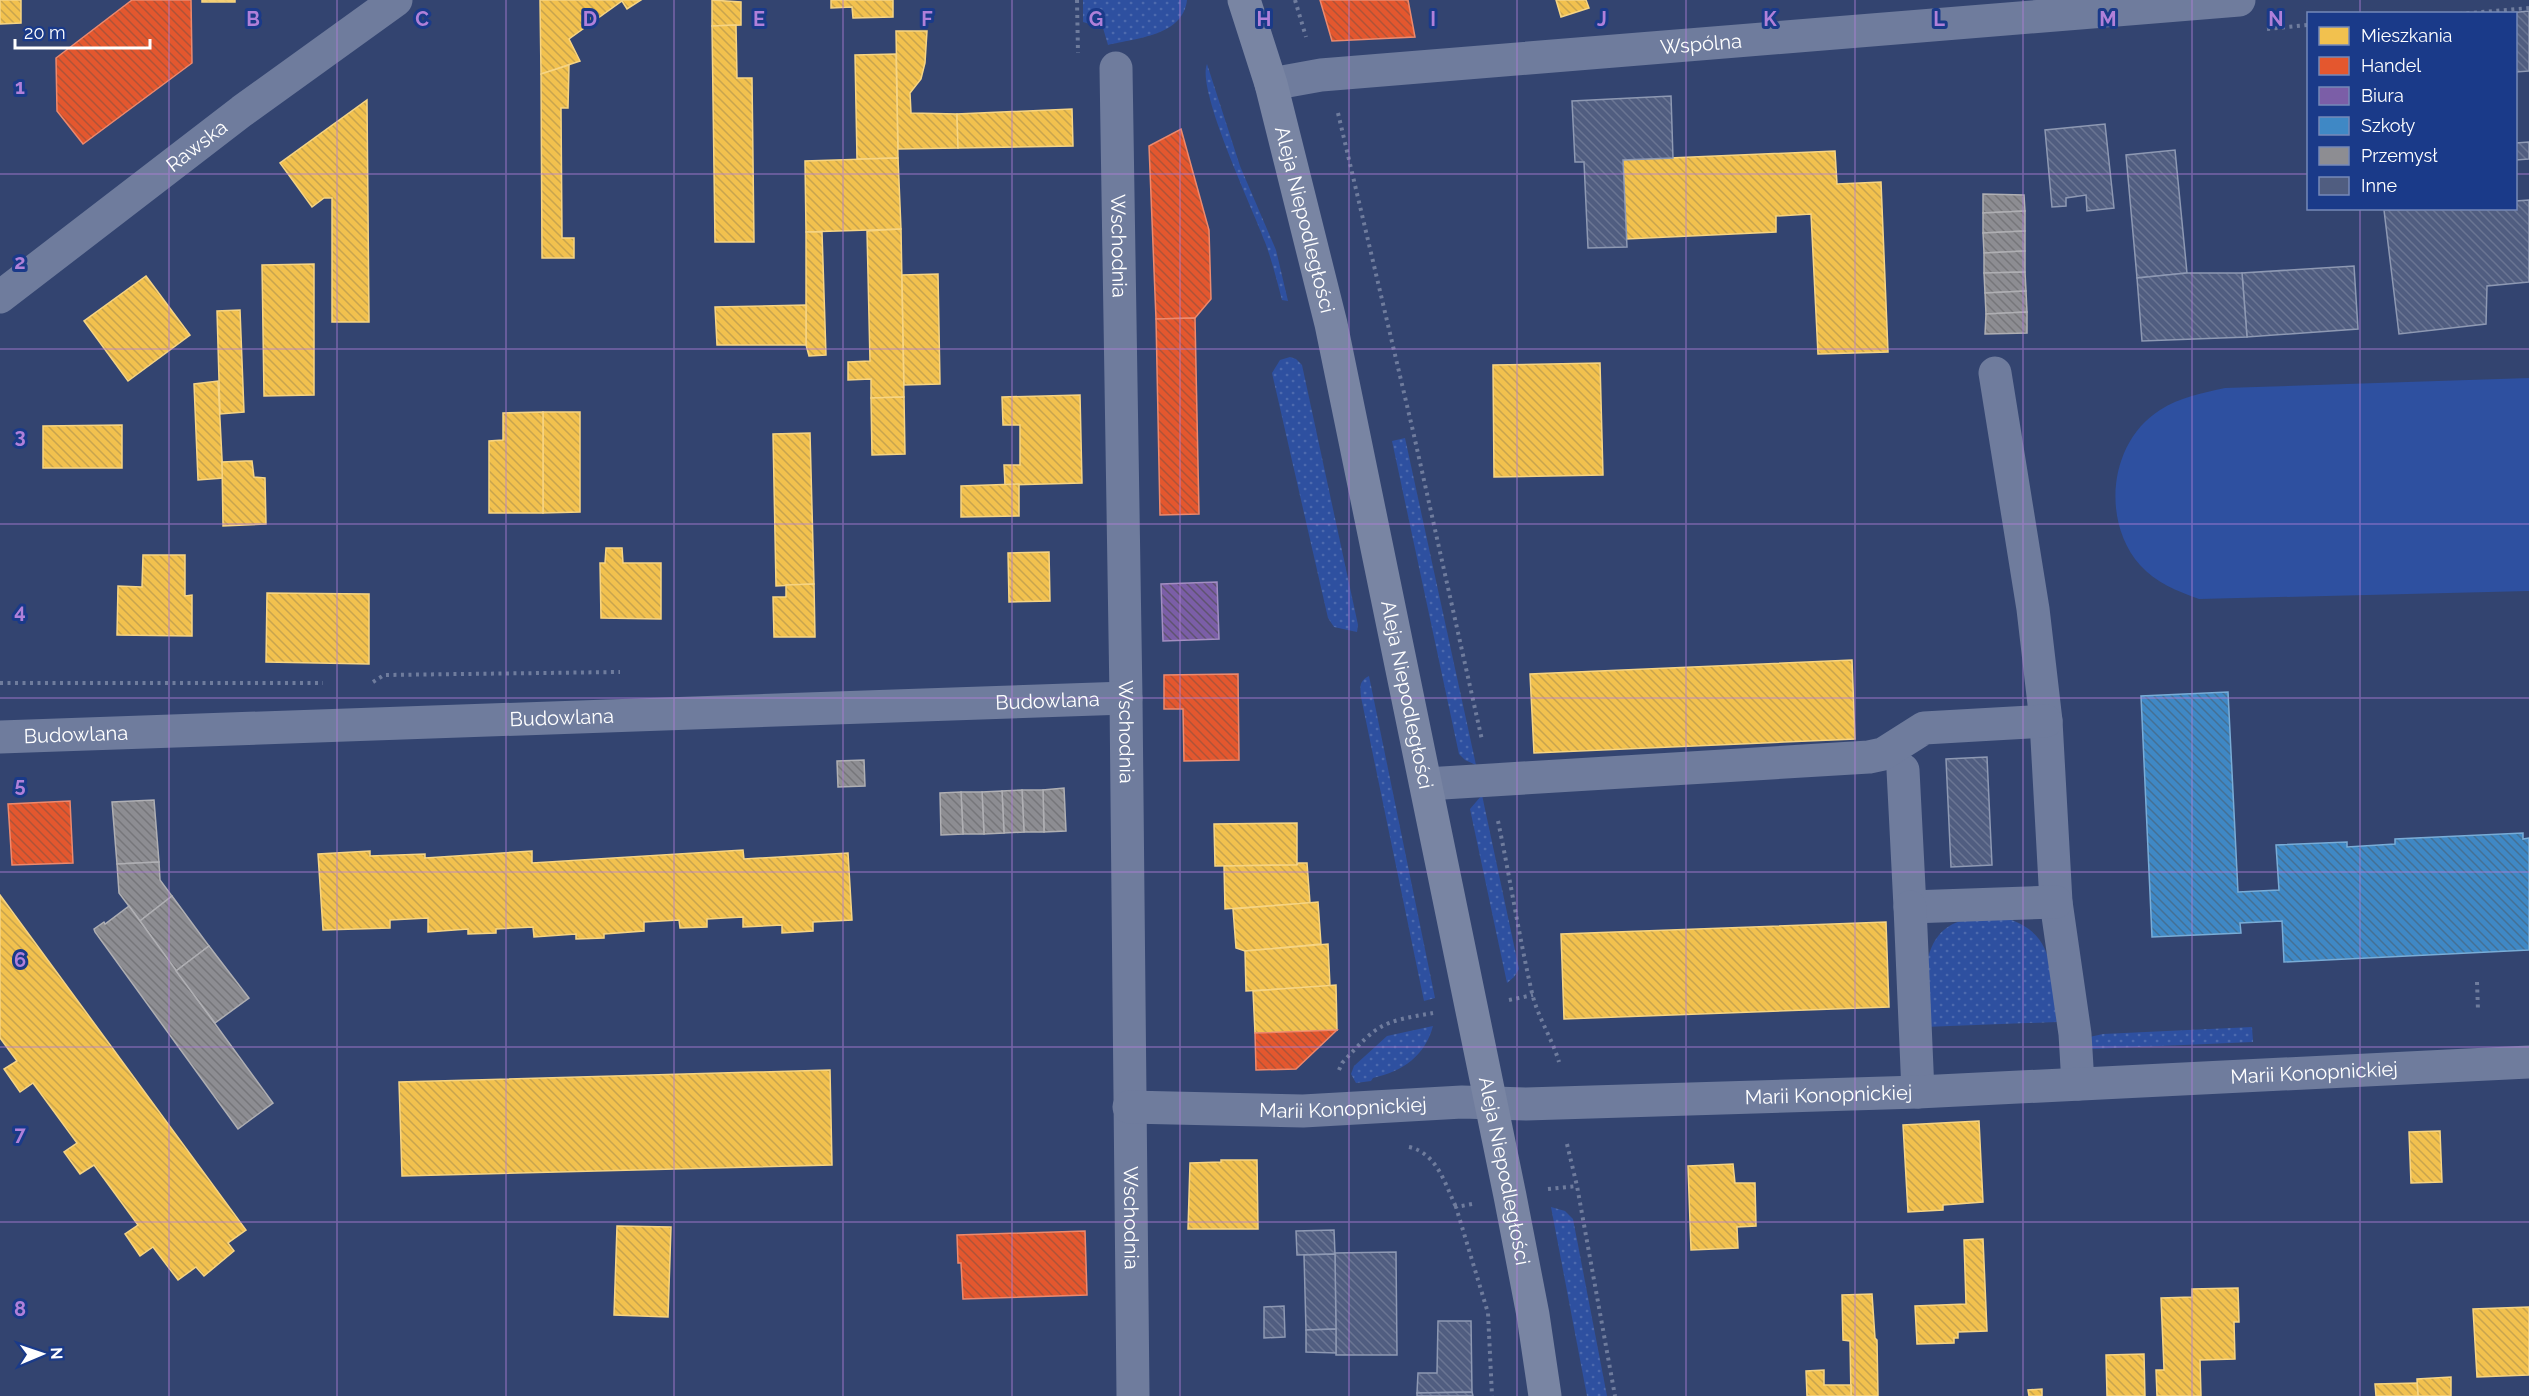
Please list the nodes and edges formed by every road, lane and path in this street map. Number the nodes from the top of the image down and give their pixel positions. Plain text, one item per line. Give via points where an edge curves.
1 (396, 0) edge
2 (1077, 0) edge
3 (1244, 0) edge
4 (1295, 0) edge
5 (2239, 0) edge
6 (2529, 8) edge
7 (2482, 12) edge
8 (1306, 37) dead end
9 (1079, 65) dead end
10 (1116, 69) dead end
11 (1271, 84) junction
12 (1340, 119) dead end
13 (0, 297) edge
14 (1995, 374) dead end
15 (621, 672) dead end
16 (328, 682) dead end
17 (363, 682) dead end
18 (0, 683) edge
19 (1126, 698) junction
20 (2046, 721) junction
21 (0, 737) edge
22 (1903, 770) dead end
23 (1490, 778) junction
24 (1426, 783) junction
25 (2056, 902) junction
26 (1910, 907) junction
27 (2477, 982) dead end
28 (1533, 995) junction
29 (1502, 1002) dead end
30 (2478, 1010) dead end
31 (1442, 1012) dead end
32 (2529, 1062) edge
33 (1560, 1066) dead end
34 (2078, 1084) junction
35 (1918, 1092) junction
36 (1489, 1103) junction
37 (1129, 1107) junction
38 (1335, 1110) junction
39 (1565, 1137) dead end
40 (1402, 1147) dead end
41 (1577, 1186) junction
42 (1541, 1190) dead end
43 (1476, 1203) dead end
44 (1455, 1207) junction
45 (1133, 1396) edge
46 (1492, 1396) edge
47 (1545, 1396) edge
48 (1615, 1396) edge

1 - 13 street, Rawska via 242,111
2 - 9 path
3 - 11 main road, Aleja Niepodległości
4 - 8 path
5 - 11 street, Wspólna via 1321,75
6 - 7 path
10 - 19 street, Wschodnia
11 - 24 main road, Aleja Niepodległości via 1331,324
12 - 23 path
14 - 20 street via 2033,609
15 - 17 path via 384,675 375,682
16 - 18 path
19 - 21 street, Budowlana
19 - 37 street, Wschodnia
20 - 23 street via 1924,728 1883,754 1869,757
20 - 25 street
22 - 26 street
23 - 24 street
23 - 28 path
24 - 36 main road, Aleja Niepodległości
25 - 26 street
25 - 34 street via 2075,1034
26 - 35 street
27 - 30 path
28 - 29 path
28 - 33 path
31 - 38 path via 1394,1020 1367,1036 1342,1063 1336,1077
32 - 34 street, Marii Konopnickiej
34 - 35 street, Marii Konopnickiej
35 - 36 street, Marii Konopnickiej
36 - 38 street, Marii Konopnickiej
36 - 47 main road, Aleja Niepodległości via 1533,1315
37 - 38 street, Marii Konopnickiej
37 - 45 street, Wschodnia
39 - 41 path
40 - 44 path via 1428,1155
41 - 42 path
41 - 48 path
43 - 44 path
44 - 46 path via 1488,1313

